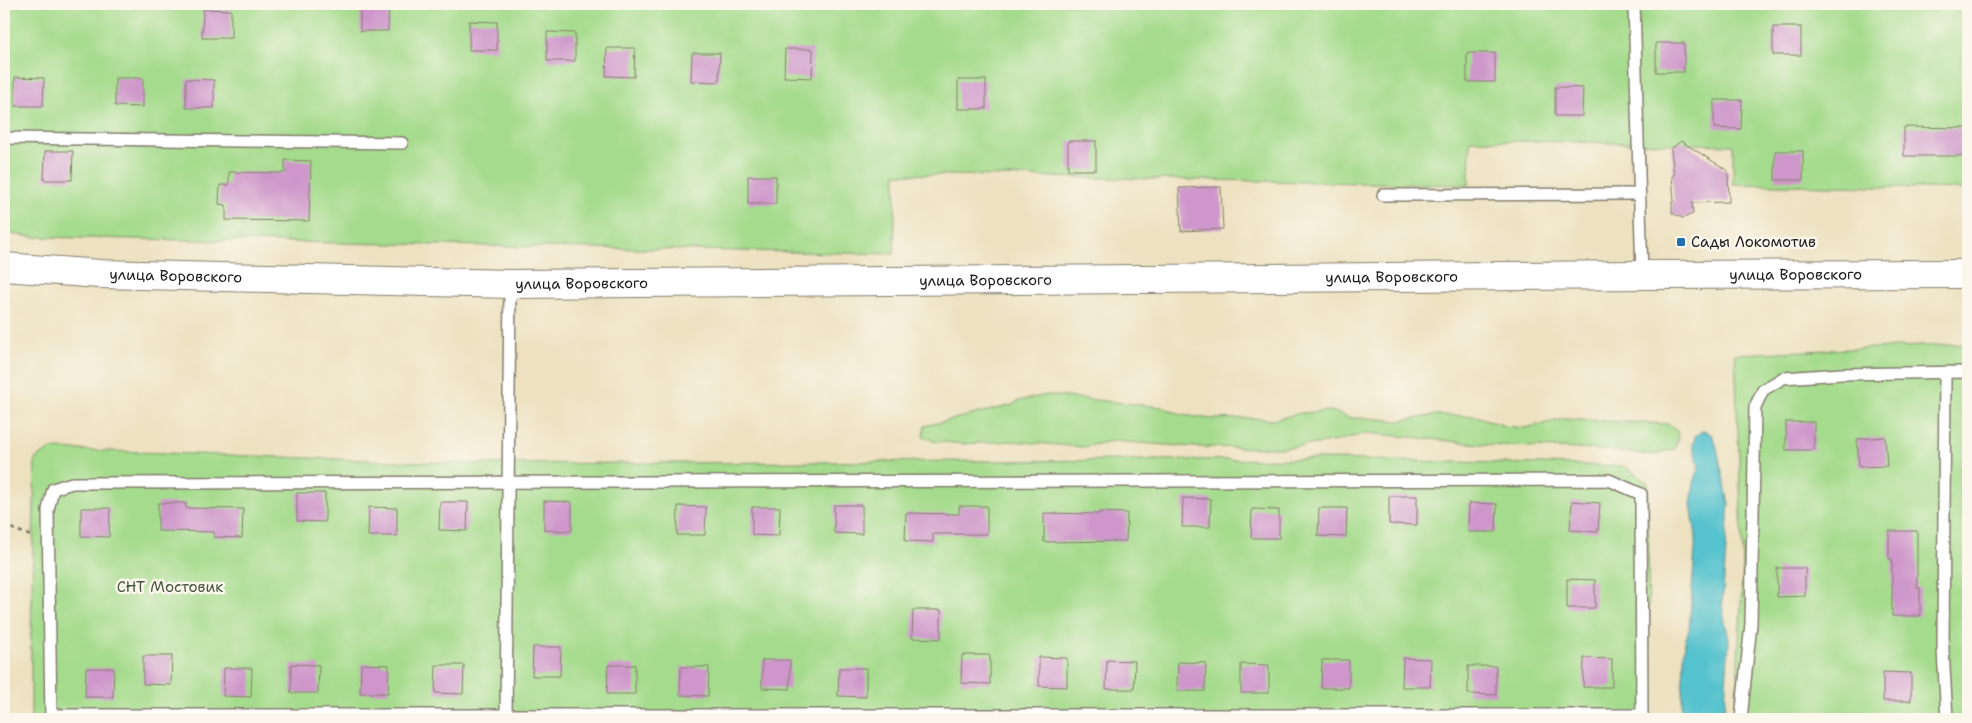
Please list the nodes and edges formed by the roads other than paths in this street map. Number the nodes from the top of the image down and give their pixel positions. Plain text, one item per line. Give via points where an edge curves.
1 (1634, 4) edge
2 (4, 138) edge
3 (402, 143) dead end
4 (1639, 194) junction
5 (1383, 195) dead end
6 (4, 268) edge
7 (1968, 274) edge
8 (1642, 275) junction
9 (510, 284) junction
10 (1968, 372) edge
11 (1944, 374) junction
12 (508, 483) junction
13 (51, 717) edge
14 (1642, 717) edge
15 (506, 718) edge
16 (1741, 719) edge
17 (1947, 719) edge

1 - 4 lane
2 - 3 lane
4 - 5 lane
4 - 8 lane
6 - 9 main road, улица Воровского via 100,274
7 - 8 main road, улица Воровского
8 - 9 main road, улица Воровского
9 - 12 lane
10 - 11 lane
11 - 16 lane via 1841,374 1783,378 1763,390 1755,407 1750,624
11 - 17 lane via 1943,650
12 - 13 lane via 72,482 53,490 48,510
12 - 14 lane via 1609,480 1641,494
12 - 15 lane
13 - 15 lane
14 - 15 lane

